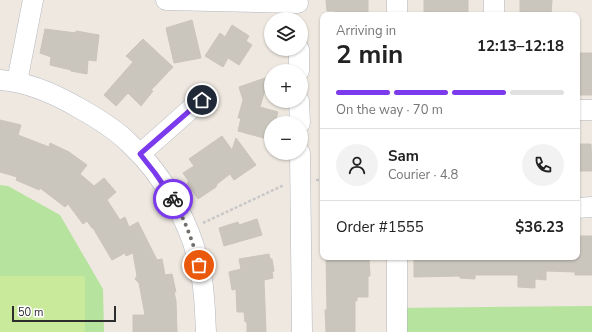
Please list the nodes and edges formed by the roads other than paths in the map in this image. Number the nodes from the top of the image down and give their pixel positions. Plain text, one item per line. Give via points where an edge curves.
1 (33, 0) edge
2 (166, 0) edge
3 (397, 0) edge
4 (494, 0) edge
5 (298, 7) edge
6 (397, 12) edge
7 (494, 12) edge
8 (9, 81) edge
9 (202, 100) dead end
10 (580, 110) edge
11 (592, 110) edge
12 (140, 154) junction
13 (300, 160) edge
14 (580, 208) edge
15 (592, 208) edge
16 (396, 260) edge
17 (206, 332) edge
18 (302, 332) edge
19 (397, 332) edge

1 - 8 street
2 - 5 street
3 - 6 street
4 - 7 street
8 - 12 street via 53,94 89,114 117,132
9 - 12 street
10 - 11 street
12 - 17 street via 173,199 188,229 202,279
13 - 18 street
14 - 15 street
16 - 19 street

